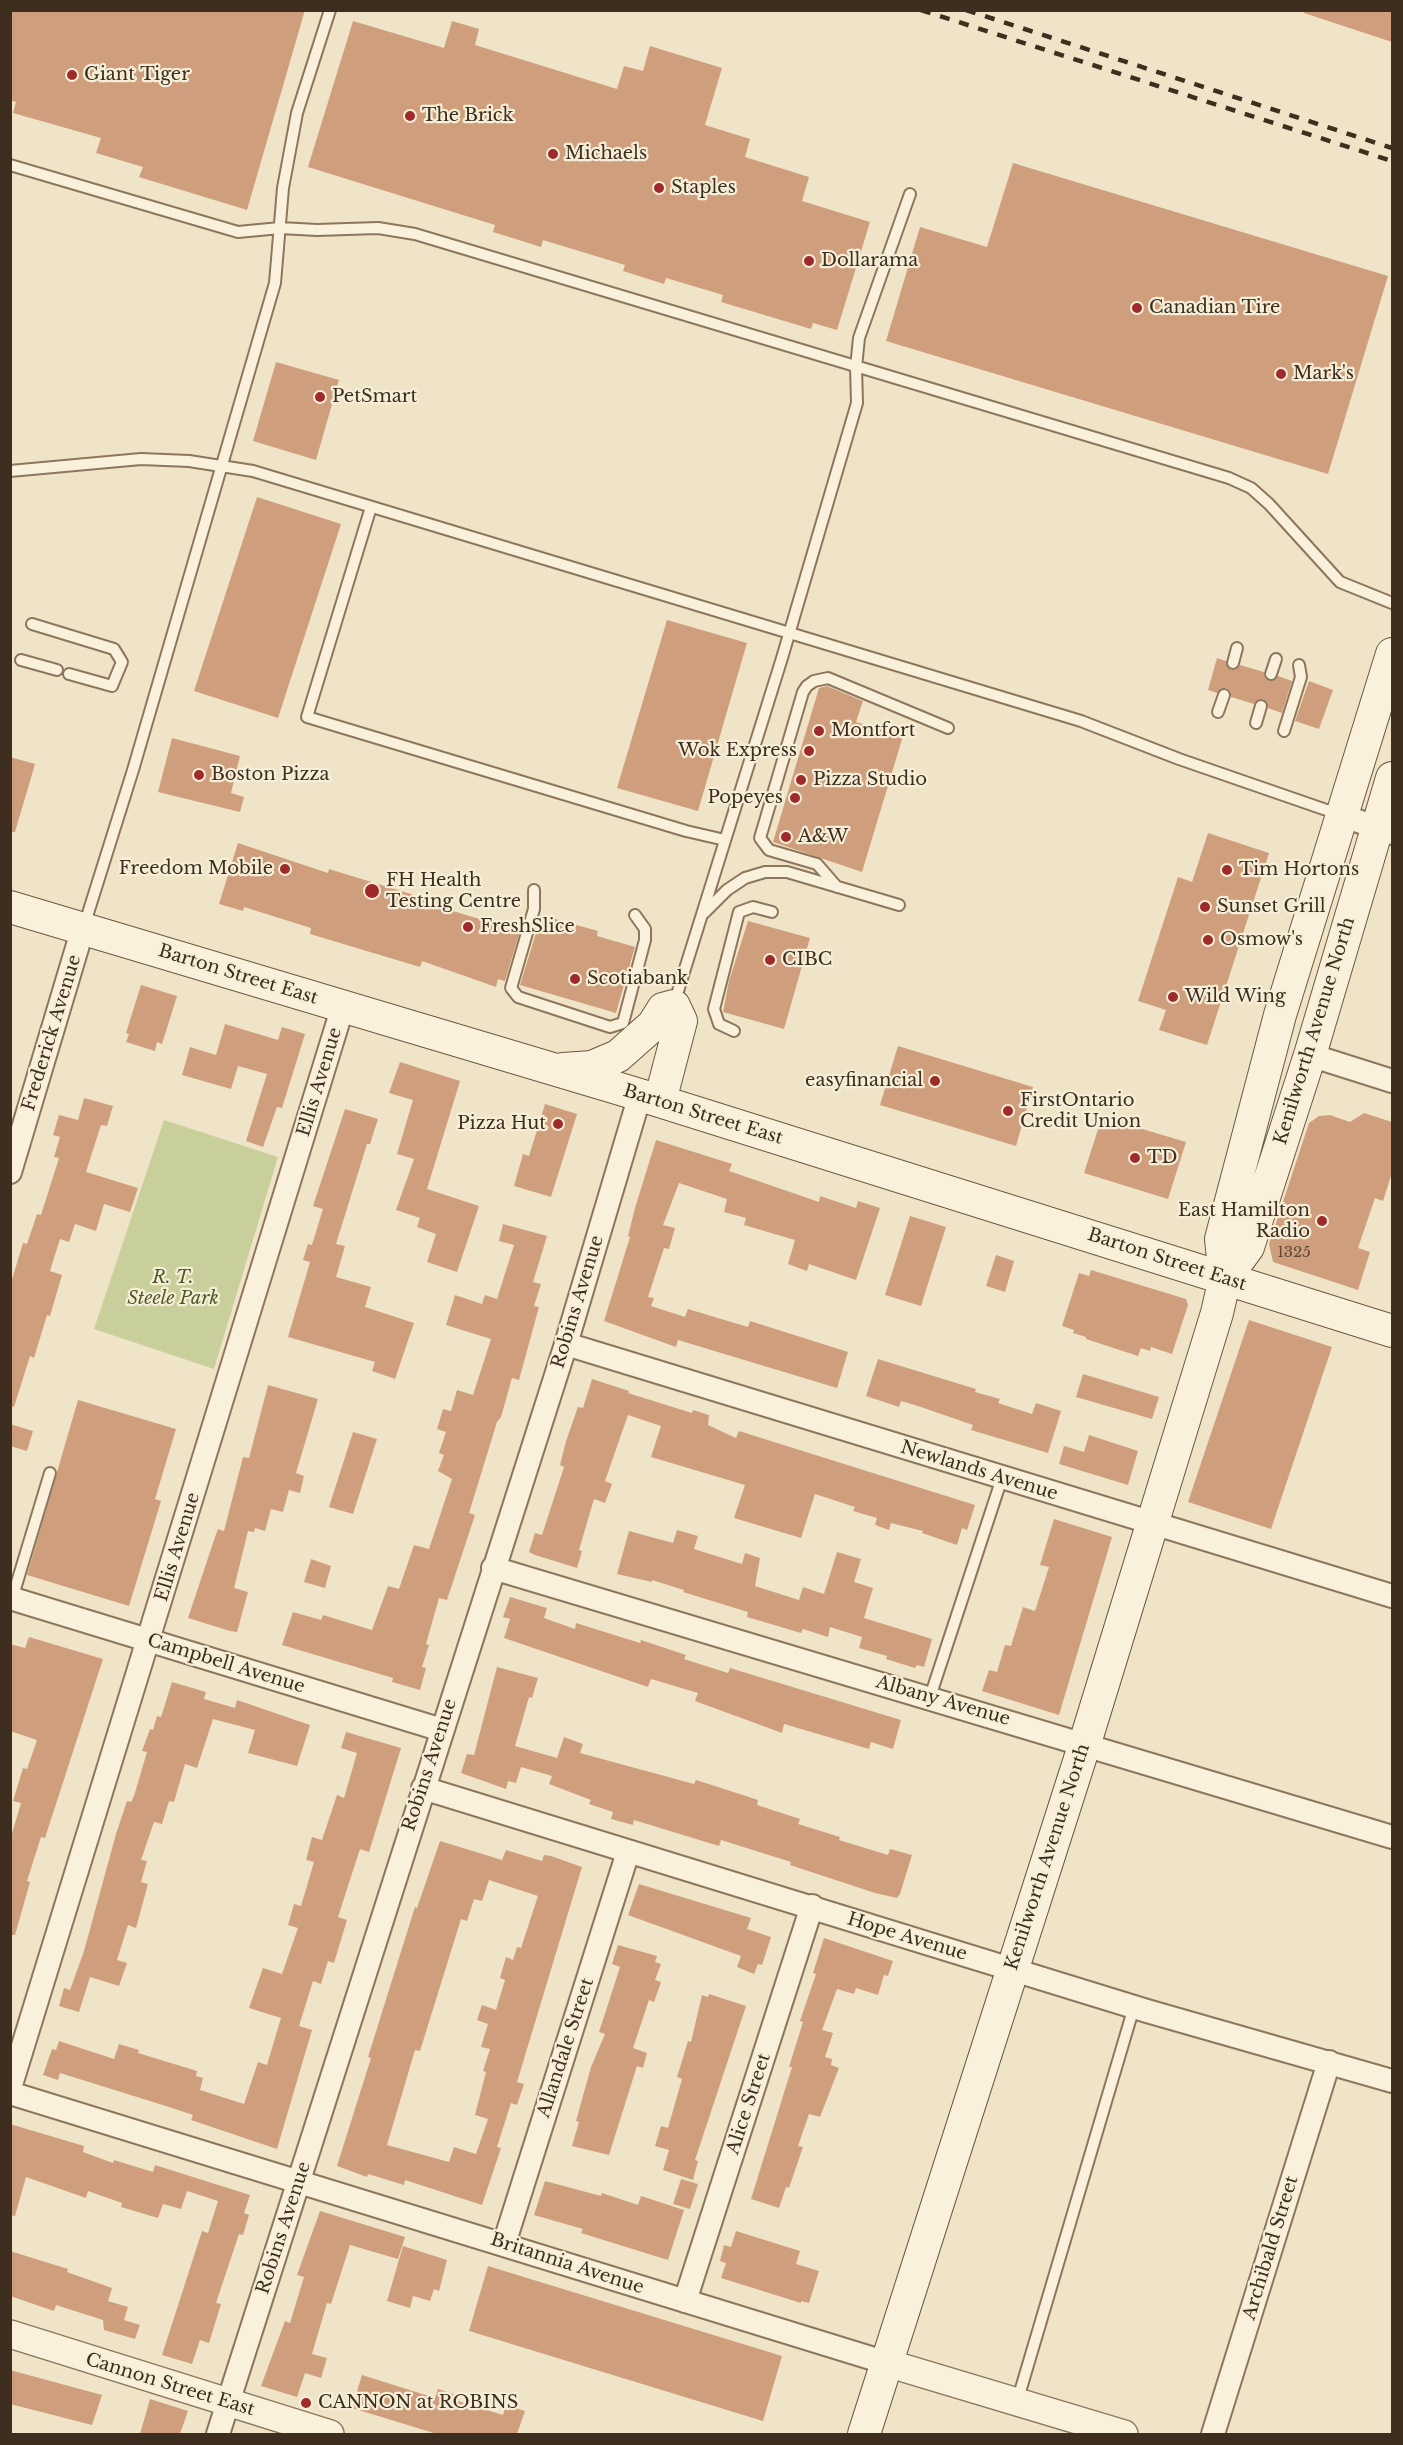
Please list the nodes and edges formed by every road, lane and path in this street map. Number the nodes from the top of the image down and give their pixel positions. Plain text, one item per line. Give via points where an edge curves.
1 (330, 10) edge
2 (10, 165) edge
3 (910, 194) dead end
4 (280, 228) junction
5 (856, 367) junction
6 (221, 465) junction
7 (10, 471) edge
8 (371, 507) junction
9 (1392, 603) edge
10 (32, 624) dead end
11 (790, 632) junction
12 (1237, 648) dead end
13 (1392, 654) edge
14 (1276, 659) dead end
15 (21, 660) dead end
16 (1233, 663) dead end
17 (1299, 665) dead end
18 (57, 670) dead end
19 (69, 674) dead end
20 (1271, 674) dead end
21 (1224, 695) dead end
22 (1261, 706) dead end
23 (1218, 712) dead end
24 (1256, 723) dead end
25 (948, 728) dead end
26 (1284, 731) dead end
27 (1392, 778) edge
28 (1341, 815) junction
29 (1384, 831) edge
30 (726, 840) junction
31 (837, 887) junction
32 (534, 890) dead end
33 (899, 905) dead end
34 (10, 907) edge
35 (772, 912) dead end
36 (635, 915) dead end
37 (702, 915) junction
38 (83, 928) junction
39 (343, 1006) junction
40 (674, 1006) junction
41 (734, 1031) dead end
42 (1310, 1055) junction
43 (556, 1070) junction
44 (1392, 1081) edge
45 (650, 1098) junction
46 (10, 1172) edge
47 (1225, 1278) junction
48 (1392, 1331) edge
49 (566, 1344) junction
50 (50, 1473) dead end
51 (1002, 1478) junction
52 (1151, 1523) junction
53 (493, 1568) junction
54 (1392, 1596) edge
55 (11, 1599) edge
56 (149, 1641) junction
57 (930, 1697) junction
58 (442, 1730) junction
59 (1085, 1743) junction
60 (423, 1788) junction
61 (1392, 1837) edge
62 (628, 1852) junction
63 (812, 1906) junction
64 (1011, 1970) junction
65 (1134, 2007) junction
66 (1329, 2062) junction
67 (1392, 2081) edge
68 (10, 2088) edge
69 (10, 2093) edge
70 (299, 2181) junction
71 (504, 2244) junction
72 (685, 2301) junction
73 (10, 2334) edge
74 (887, 2363) junction
75 (1016, 2402) junction
76 (227, 2403) junction
77 (218, 2434) edge
78 (330, 2434) edge
79 (864, 2434) edge
80 (1124, 2434) edge
81 (1213, 2434) edge

1 - 4 lane via 297,113
2 - 4 lane via 238,232
3 - 5 lane via 859,338
4 - 5 lane via 397,229
4 - 6 lane via 275,283
5 - 9 lane via 1229,478 1251,488 1269,504 1340,582
5 - 11 lane via 857,403
6 - 7 lane via 141,459
6 - 8 lane
6 - 38 lane
8 - 11 lane
8 - 30 lane via 307,717
10 - 19 lane via 114,649 122,662 112,686
11 - 28 lane via 1081,721
11 - 30 lane
12 - 16 lane
13 - 28 main road, Kenilworth Avenue North
14 - 20 lane
15 - 18 lane
17 - 26 lane via 1301,677
21 - 23 lane
22 - 24 lane
25 - 31 lane via 828,678 807,686 760,838 769,850 817,864
27 - 29 main road, Kenilworth Avenue North
28 - 29 street
28 - 47 main road, Kenilworth Avenue North via 1280,1014 1221,1239
29 - 42 main road, Kenilworth Avenue North
30 - 37 lane
31 - 33 lane
31 - 37 lane via 787,872 765,872 745,878 727,890
32 - 36 lane via 534,909 511,988 518,997 610,1027 623,1023 645,940 645,929
34 - 38 main road, Barton Street East
35 - 41 lane via 753,908 739,912 714,1009 719,1024
37 - 40 lane
38 - 39 main road, Barton Street East
38 - 46 street, Frederick Avenue
39 - 43 main road, Barton Street East
39 - 56 street, Ellis Avenue
40 - 43 main road via 663,1009 653,1025 618,1056 592,1067
40 - 45 main road via 681,1021
42 - 44 street
42 - 47 main road, Kenilworth Avenue North via 1248,1246
43 - 45 main road, Barton Street East
45 - 47 main road, Barton Street East
45 - 49 street, Robins Avenue
47 - 48 main road, Barton Street East
47 - 52 main road, Kenilworth Avenue North
49 - 51 street, Newlands Avenue
49 - 53 street, Robins Avenue
50 - 55 lane
51 - 52 street, Newlands Avenue
51 - 57 lane
52 - 54 street, Newlands Avenue
52 - 59 main road, Kenilworth Avenue North
53 - 57 street, Albany Avenue
53 - 58 street, Robins Avenue
55 - 56 street, Campbell Avenue
56 - 58 street, Campbell Avenue
56 - 68 street, Ellis Avenue
57 - 59 street, Albany Avenue
58 - 60 street, Robins Avenue
59 - 61 street, Albany Avenue
59 - 64 main road, Kenilworth Avenue North
60 - 62 street, Hope Avenue
60 - 70 street, Robins Avenue
62 - 63 street, Hope Avenue
62 - 71 street, Allandale Street
63 - 64 street, Hope Avenue
63 - 72 street, Alice Street
64 - 65 street, Hope Avenue
64 - 74 main road, Kenilworth Avenue North
65 - 66 street, Hope Avenue
65 - 75 lane
66 - 67 street, Hope Avenue
66 - 81 street, Archibald Street
69 - 70 street, Britannia Avenue
70 - 71 street, Britannia Avenue
70 - 76 street, Robins Avenue
71 - 72 street, Britannia Avenue
72 - 74 street, Britannia Avenue
73 - 76 street, Cannon Street East
74 - 75 street, Britannia Avenue
74 - 79 main road, Kenilworth Avenue North
75 - 80 street, Britannia Avenue
76 - 77 street, Robins Avenue
76 - 78 street, Cannon Street East

